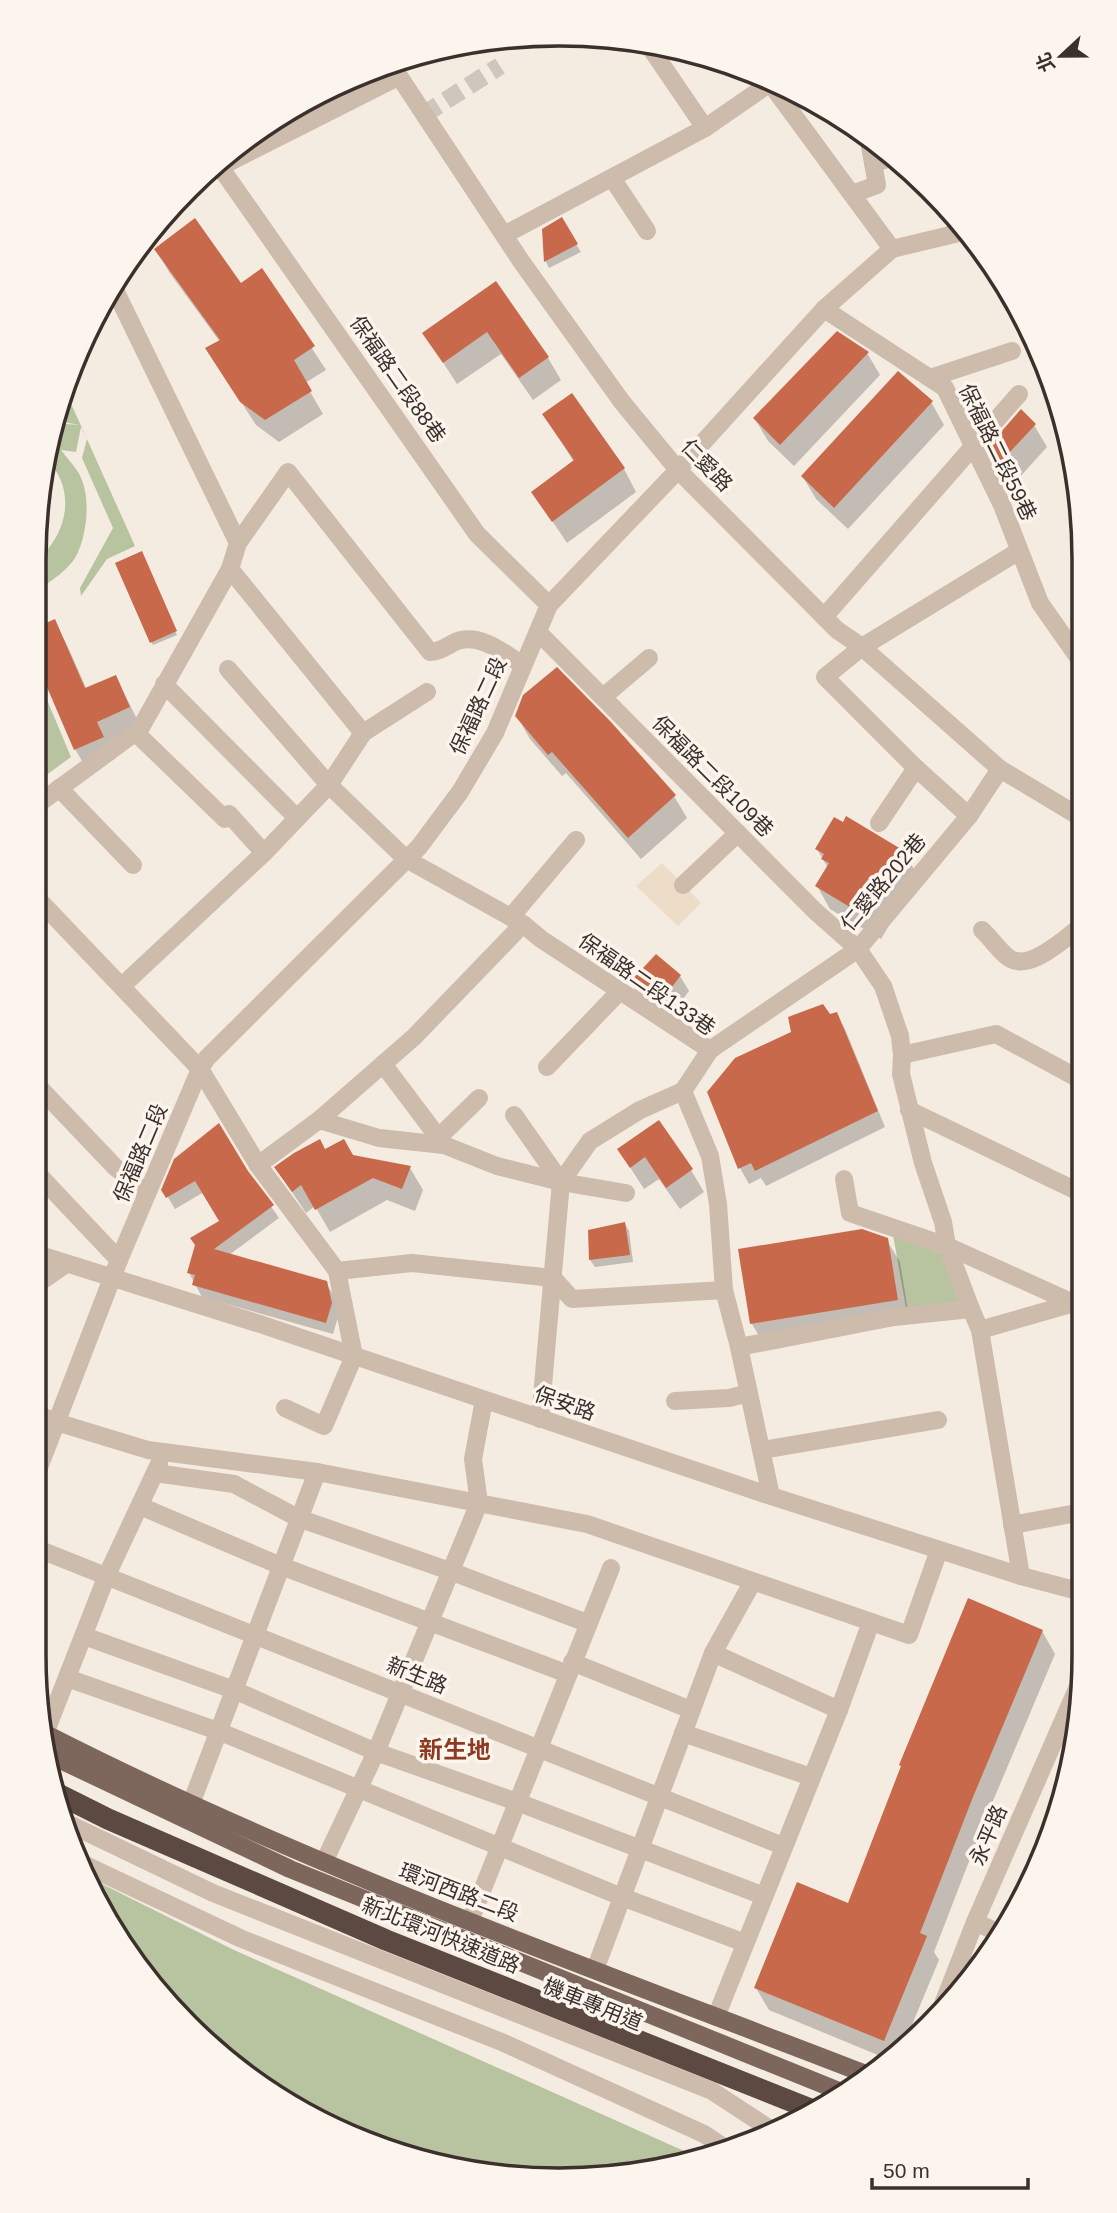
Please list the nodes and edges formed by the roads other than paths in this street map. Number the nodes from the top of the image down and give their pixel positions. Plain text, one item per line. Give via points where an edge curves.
1 (655, 54) edge
2 (396, 72) edge
3 (370, 82) edge
4 (762, 88) edge
5 (781, 96) edge
6 (705, 128) junction
7 (261, 141) edge
8 (871, 152) edge
9 (882, 161) edge
10 (873, 163) junction
11 (223, 171) edge
12 (612, 178) junction
13 (852, 194) junction
14 (647, 231) dead end
15 (955, 234) edge
16 (504, 236) junction
17 (892, 249) junction
18 (118, 296) edge
19 (824, 309) junction
20 (1012, 351) dead end
21 (930, 378) junction
22 (1019, 394) dead end
23 (973, 445) junction
24 (678, 470) junction
25 (238, 543) junction
26 (1019, 551) junction
27 (230, 569) junction
28 (549, 605) junction
29 (824, 617) junction
30 (538, 632) junction
31 (862, 647) junction
32 (1072, 649) edge
33 (649, 658) dead end
34 (523, 664) junction
35 (228, 669) dead end
36 (164, 684) junction
37 (427, 692) dead end
38 (603, 697) junction
39 (136, 733) junction
40 (363, 733) junction
41 (916, 768) junction
42 (1000, 769) junction
43 (329, 785) junction
44 (59, 788) junction
45 (46, 798) edge
46 (1072, 812) edge
47 (969, 816) junction
48 (297, 818) junction
49 (879, 822) dead end
50 (738, 833) junction
51 (576, 841) dead end
52 (264, 853) junction
53 (406, 859) junction
54 (134, 864) dead end
55 (683, 885) dead end
56 (46, 907) edge
57 (517, 920) junction
58 (982, 930) dead end
59 (1072, 932) edge
60 (858, 949) junction
61 (122, 986) junction
62 (620, 991) junction
63 (710, 1050) junction
64 (902, 1055) junction
65 (383, 1064) junction
66 (547, 1067) dead end
67 (200, 1069) junction
68 (1072, 1074) edge
69 (684, 1091) junction
70 (46, 1095) edge
71 (479, 1098) dead end
72 (909, 1110) junction
73 (514, 1115) dead end
74 (318, 1120) junction
75 (441, 1142) junction
76 (258, 1166) junction
77 (844, 1179) dead end
78 (561, 1182) junction
79 (46, 1183) edge
80 (1072, 1189) edge
81 (626, 1193) dead end
82 (147, 1194) junction
83 (947, 1245) junction
84 (46, 1257) edge
85 (118, 1260) junction
86 (66, 1264) junction
87 (337, 1271) junction
88 (46, 1278) edge
89 (553, 1278) junction
90 (113, 1279) junction
91 (724, 1290) junction
92 (1072, 1302) edge
93 (1072, 1307) edge
94 (971, 1309) junction
95 (980, 1330) junction
96 (739, 1346) junction
97 (354, 1356) junction
98 (749, 1393) junction
99 (484, 1400) junction
100 (675, 1401) dead end
101 (285, 1408) dead end
102 (46, 1418) edge
103 (540, 1419) junction
104 (938, 1420) dead end
105 (56, 1422) junction
106 (46, 1449) edge
107 (763, 1450) junction
108 (164, 1453) junction
109 (317, 1472) junction
110 (155, 1473) junction
111 (771, 1496) junction
112 (479, 1503) junction
113 (140, 1506) junction
114 (1072, 1514) edge
115 (298, 1518) junction
116 (1012, 1525) junction
117 (939, 1550) junction
118 (46, 1552) edge
119 (281, 1566) junction
120 (611, 1568) dead end
121 (450, 1571) junction
122 (107, 1575) junction
123 (1021, 1576) junction
124 (752, 1583) junction
125 (1072, 1589) edge
126 (429, 1622) junction
127 (871, 1622) junction
128 (587, 1623) junction
129 (255, 1633) junction
130 (84, 1636) junction
131 (713, 1653) junction
132 (570, 1668) junction
133 (67, 1678) junction
134 (234, 1690) junction
135 (399, 1692) junction
136 (691, 1710) junction
137 (839, 1710) junction
138 (50, 1722) edge
139 (1066, 1725) edge
140 (218, 1731) junction
141 (683, 1733) junction
142 (52, 1736) edge
143 (538, 1748) junction
144 (376, 1752) junction
145 (56, 1758) edge
146 (811, 1777) junction
147 (358, 1790) junction
148 (659, 1796) junction
149 (67, 1798) edge
150 (517, 1802) junction
151 (191, 1804) junction
152 (68, 1805) edge
153 (76, 1827) edge
154 (499, 1846) junction
155 (783, 1846) junction
156 (639, 1850) junction
157 (324, 1862) junction
158 (93, 1869) edge
159 (764, 1896) junction
160 (622, 1897) junction
161 (470, 1922) junction
162 (975, 1922) junction
163 (992, 1929) edge
164 (745, 1943) junction
165 (595, 1970) junction
166 (950, 1985) edge
167 (716, 2017) junction
168 (857, 2072) edge
169 (832, 2088) edge
170 (802, 2106) edge
171 (794, 2110) edge
172 (763, 2124) edge
173 (716, 2142) edge

1 - 6 street
2 - 16 street, 仁愛路
3 - 7 street
4 - 6 street
5 - 13 street
6 - 12 street
8 - 10 street
9 - 10 street
10 - 13 street via 877,185
11 - 28 street, 保福路二段88巷 via 477,534
12 - 14 street
12 - 16 street
13 - 17 street
15 - 17 street, 保福路二段
16 - 24 street, 仁愛路 via 622,402
17 - 19 street, 保福路二段
18 - 25 street
19 - 21 street, 保福路二段59巷
19 - 24 street, 保福路二段
20 - 21 street
21 - 23 street, 保福路二段59巷 via 945,388
22 - 23 street
23 - 26 street, 保福路二段59巷
23 - 29 street
24 - 28 street, 保福路二段
24 - 29 street, 仁愛路
25 - 27 street
25 - 34 street via 288,472 429,652 474,639
26 - 31 street
26 - 32 street, 保福路二段59巷 via 1040,603
27 - 36 street
27 - 40 street
28 - 30 street, 保福路二段
29 - 31 street, 仁愛路
30 - 34 street, 保福路二段
30 - 38 street, 保福路二段109巷
31 - 41 street via 825,677
31 - 42 street, 仁愛路
33 - 38 street
34 - 53 street, 保福路二段 via 495,733 460,792
35 - 43 street, 保福路二段133巷
36 - 39 street
36 - 48 street
37 - 40 street
38 - 50 street, 保福路二段109巷
39 - 44 street
39 - 52 street via 225,819 229,814
40 - 43 street
41 - 47 street
41 - 49 street
42 - 46 street, 仁愛路
42 - 47 street, 仁愛路202巷
43 - 48 street
43 - 53 street, 保福路二段133巷
44 - 45 street
44 - 54 street
47 - 60 street, 仁愛路202巷
48 - 52 street
50 - 55 street
50 - 60 street, 保福路二段109巷
51 - 57 street
52 - 61 street
53 - 57 street, 保福路二段133巷
53 - 67 street, 保福路二段
56 - 61 street
57 - 62 street, 保福路二段133巷
57 - 65 street via 414,1037
58 - 59 street via 1009,958 1021,963
60 - 63 street, 仁愛路202巷
60 - 64 street, 保福路二段109巷 via 883,986
61 - 67 street
62 - 63 street, 保福路二段133巷
62 - 66 street
63 - 69 street, 保福路二段133巷
64 - 68 street via 996,1034
64 - 72 street, 保福路二段109巷
65 - 74 street
65 - 75 street
67 - 76 street
67 - 82 street, 保福路二段
69 - 78 street via 640,1110 590,1141
69 - 91 street via 710,1156
70 - 82 street
71 - 75 street
72 - 80 street
72 - 83 street, 保福路二段109巷
73 - 78 street
74 - 75 street via 379,1138
74 - 76 street
75 - 78 street via 497,1166
76 - 87 street
77 - 83 street via 850,1213
78 - 81 street
78 - 89 street
79 - 85 street
82 - 85 street, 保福路二段
83 - 92 street
83 - 94 street, 保福路二段109巷
84 - 86 street, 保安路
85 - 90 street, 保福路二段
86 - 88 street
86 - 90 street, 保安路
87 - 89 street via 412,1263
87 - 97 street
89 - 91 street via 572,1299
89 - 103 street
90 - 97 street, 保安路
90 - 105 street, 保福路二段
91 - 96 street
93 - 95 street
94 - 95 street, 保福路二段109巷
94 - 96 street via 894,1317
95 - 116 street, 保福路二段109巷
96 - 98 street
97 - 99 street, 保安路
97 - 101 street via 324,1426
98 - 100 street
98 - 107 street
99 - 103 street, 保安路
99 - 112 street via 473,1459
102 - 105 street
103 - 111 street, 保安路
104 - 107 street
105 - 106 street, 保福路二段
105 - 108 street
107 - 111 street
108 - 109 street
108 - 110 street
109 - 112 street
109 - 115 street
110 - 113 street
110 - 115 street via 234,1484
111 - 117 street, 保安路
112 - 121 street
112 - 124 street via 587,1524
113 - 119 street
113 - 122 street
114 - 116 street
115 - 119 street
115 - 121 street
116 - 123 street, 保福路二段109巷
117 - 123 street, 保安路
117 - 127 street via 909,1635
118 - 122 street, 新生路
119 - 126 street
119 - 129 street
120 - 128 street
121 - 126 street
121 - 128 street
122 - 129 street, 新生路
122 - 130 street
123 - 125 street, 保安路
124 - 127 street
124 - 131 street
126 - 132 street
126 - 135 street
127 - 137 street
128 - 132 street
129 - 134 street
129 - 135 street, 新生路
130 - 133 street
130 - 134 street
131 - 136 street
131 - 137 street
132 - 136 street
132 - 143 street
133 - 138 street
133 - 140 street
134 - 140 street
134 - 144 street
135 - 143 street, 新生路
135 - 144 street
136 - 141 street
137 - 146 street
139 - 162 street, 永平路
140 - 147 street
140 - 151 street
141 - 146 street
141 - 148 street
142 - 151 main road, 環河西路二段
143 - 148 street, 新生路
143 - 150 street
144 - 147 street
144 - 150 street
145 - 169 main road, 環河西路二段 via 290,1869
146 - 155 street
147 - 154 street
147 - 157 street
148 - 155 street, 新生路
148 - 156 street
149 - 170 highway, 新北環河快速道路 via 386,1940
150 - 154 street
150 - 156 street
151 - 157 main road, 環河西路二段
152 - 171 street, 機車專用道 via 217,1876
153 - 172 street via 213,1893 712,2091
154 - 160 street
154 - 161 street
155 - 159 street
156 - 159 street
156 - 160 street
157 - 161 main road, 環河西路二段
158 - 173 street via 242,1939 504,2043
159 - 164 street
160 - 164 street
160 - 165 street
161 - 165 main road, 環河西路二段
162 - 163 street
162 - 166 street, 永平路
164 - 167 street
165 - 167 main road, 環河西路二段
167 - 168 main road, 環河西路二段

